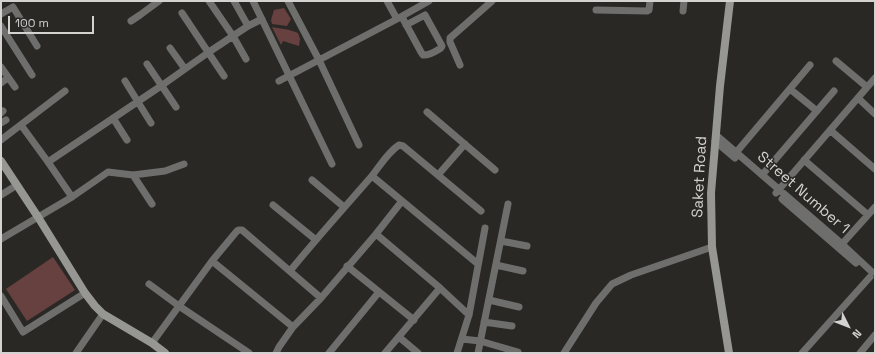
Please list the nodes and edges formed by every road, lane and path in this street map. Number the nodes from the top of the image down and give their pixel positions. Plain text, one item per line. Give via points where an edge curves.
1 (159, 1) edge
2 (209, 1) edge
3 (234, 1) edge
4 (253, 1) edge
5 (288, 1) edge
6 (388, 1) edge
7 (429, 1) edge
8 (492, 1) edge
9 (650, 1) edge
10 (684, 1) edge
11 (730, 1) edge
12 (596, 10) dead end
13 (683, 11) dead end
14 (182, 13) dead end
15 (1, 14) edge
16 (400, 18) junction
17 (262, 19) junction
18 (131, 21) dead end
19 (406, 25) junction
20 (1, 26) edge
21 (248, 26) junction
22 (233, 36) junction
23 (37, 46) dead end
24 (170, 48) dead end
25 (209, 52) junction
26 (246, 60) dead end
27 (319, 60) junction
28 (836, 61) dead end
29 (147, 64) dead end
30 (460, 65) dead end
31 (810, 65) dead end
32 (1, 67) edge
33 (185, 69) junction
34 (32, 75) dead end
35 (289, 75) junction
36 (224, 76) dead end
37 (8, 78) junction
38 (875, 78) edge
39 (125, 81) dead end
40 (279, 81) dead end
41 (1, 82) edge
42 (162, 86) junction
43 (15, 87) dead end
44 (867, 87) junction
45 (790, 88) junction
46 (65, 91) dead end
47 (834, 91) dead end
48 (858, 98) junction
49 (137, 102) junction
50 (176, 107) dead end
51 (817, 111) junction
52 (427, 112) dead end
53 (875, 114) edge
54 (113, 118) junction
55 (151, 123) dead end
56 (21, 125) junction
57 (830, 130) junction
58 (716, 138) junction
59 (1, 140) edge
60 (127, 140) dead end
61 (465, 144) junction
62 (359, 145) dead end
63 (734, 154) junction
64 (804, 160) junction
65 (1, 161) edge
66 (48, 162) junction
67 (184, 164) dead end
68 (332, 164) dead end
69 (875, 169) edge
70 (495, 170) dead end
71 (133, 175) junction
72 (438, 175) junction
73 (762, 175) junction
74 (372, 176) junction
75 (312, 180) dead end
76 (17, 185) junction
77 (777, 192) junction
78 (1, 195) edge
79 (72, 197) junction
80 (402, 201) junction
81 (152, 204) dead end
82 (508, 204) dead end
83 (273, 205) dead end
84 (344, 207) junction
85 (875, 207) edge
86 (481, 211) dead end
87 (868, 215) junction
88 (38, 217) junction
89 (485, 228) dead end
90 (376, 234) junction
91 (1, 239) edge
92 (316, 240) junction
93 (501, 241) junction
94 (842, 244) junction
95 (527, 246) dead end
96 (712, 247) junction
97 (212, 260) junction
98 (478, 264) junction
99 (496, 265) junction
100 (347, 266) junction
101 (290, 271) junction
102 (523, 271) dead end
103 (873, 275) edge
104 (149, 284) dead end
105 (440, 288) junction
106 (379, 292) junction
107 (85, 293) junction
108 (1, 296) edge
109 (321, 298) junction
110 (489, 300) junction
111 (179, 306) junction
112 (519, 307) dead end
113 (103, 314) junction
114 (469, 314) junction
115 (414, 320) junction
116 (484, 322) junction
117 (512, 326) dead end
118 (293, 328) junction
119 (875, 335) edge
120 (399, 337) junction
121 (462, 338) junction
122 (480, 341) junction
123 (152, 343) junction
124 (78, 352) edge
125 (518, 352) dead end
126 (165, 353) edge
127 (249, 353) edge
128 (276, 353) edge
129 (329, 353) edge
130 (385, 353) edge
131 (418, 353) edge
132 (458, 353) edge
133 (478, 353) edge
134 (564, 353) edge
135 (729, 353) edge
136 (802, 353) edge
137 (808, 353) edge
138 (860, 353) edge

1 - 18 street
2 - 22 street
3 - 21 street
4 - 17 street
5 - 27 street
6 - 16 street
7 - 16 street
8 - 30 street via 450,38
9 - 12 street via 649,10 646,11
10 - 13 street
11 - 58 street, Saket Road
14 - 25 street
15 - 23 street via 13,7
16 - 19 street
16 - 27 street
17 - 21 street
17 - 35 street
19 - 19 street via 427,16 442,46 429,55 423,55
20 - 34 street
21 - 22 street
22 - 25 street
22 - 26 street
24 - 33 street
25 - 33 street
25 - 36 street
27 - 35 street
27 - 62 street
28 - 44 street
29 - 42 street
31 - 45 street
32 - 37 street
33 - 42 street
35 - 40 street
35 - 68 street
37 - 41 street
37 - 43 street
38 - 44 street
39 - 49 street
42 - 49 street
42 - 50 street
44 - 48 street
45 - 51 street
45 - 63 street
46 - 56 street
47 - 51 street
48 - 53 street
48 - 57 street
49 - 54 street
49 - 55 street
51 - 73 street
52 - 61 street
54 - 60 street
54 - 66 street
56 - 59 street
56 - 66 street
57 - 64 street
57 - 69 street
58 - 63 street, Street Number 1
58 - 96 street, Saket Road via 711,193
61 - 70 street
61 - 72 street
63 - 73 street, Street Number 1
63 - 77 street, Street Number 1
64 - 77 street
64 - 87 street
65 - 76 street
66 - 79 street
67 - 71 street via 165,171
71 - 79 street via 108,172
71 - 81 street
72 - 74 street via 399,145
72 - 86 street
73 - 77 street, Street Number 1
74 - 80 street
74 - 84 street
75 - 84 street
76 - 78 street
76 - 88 street
77 - 94 street, Street Number 1
77 - 103 street, Street Number 1
79 - 88 street
80 - 90 street
80 - 98 street
82 - 93 street
83 - 92 street
84 - 92 street
85 - 87 street
87 - 94 street
88 - 91 street
88 - 107 street
89 - 98 street
90 - 100 street
90 - 105 street
92 - 101 street
93 - 95 street
93 - 99 street
94 - 103 street, Street Number 1
96 - 134 street via 612,284
96 - 135 street, Saket Road
97 - 101 street via 237,231 242,230
97 - 111 street
97 - 118 street
98 - 114 street
99 - 102 street
99 - 110 street
100 - 106 street
100 - 109 street
101 - 109 street
103 - 136 street
103 - 137 street
104 - 111 street
105 - 114 street
105 - 115 street
106 - 115 street
106 - 129 street
107 - 108 street via 23,332
107 - 113 street
109 - 118 street
110 - 112 street
110 - 116 street
111 - 123 street
111 - 127 street
113 - 123 street
113 - 124 street
114 - 121 street
115 - 120 street
116 - 117 street
116 - 122 street
118 - 128 street
119 - 138 street
120 - 130 street
120 - 131 street
121 - 122 street
121 - 132 street
122 - 125 street
122 - 133 street
123 - 126 street

